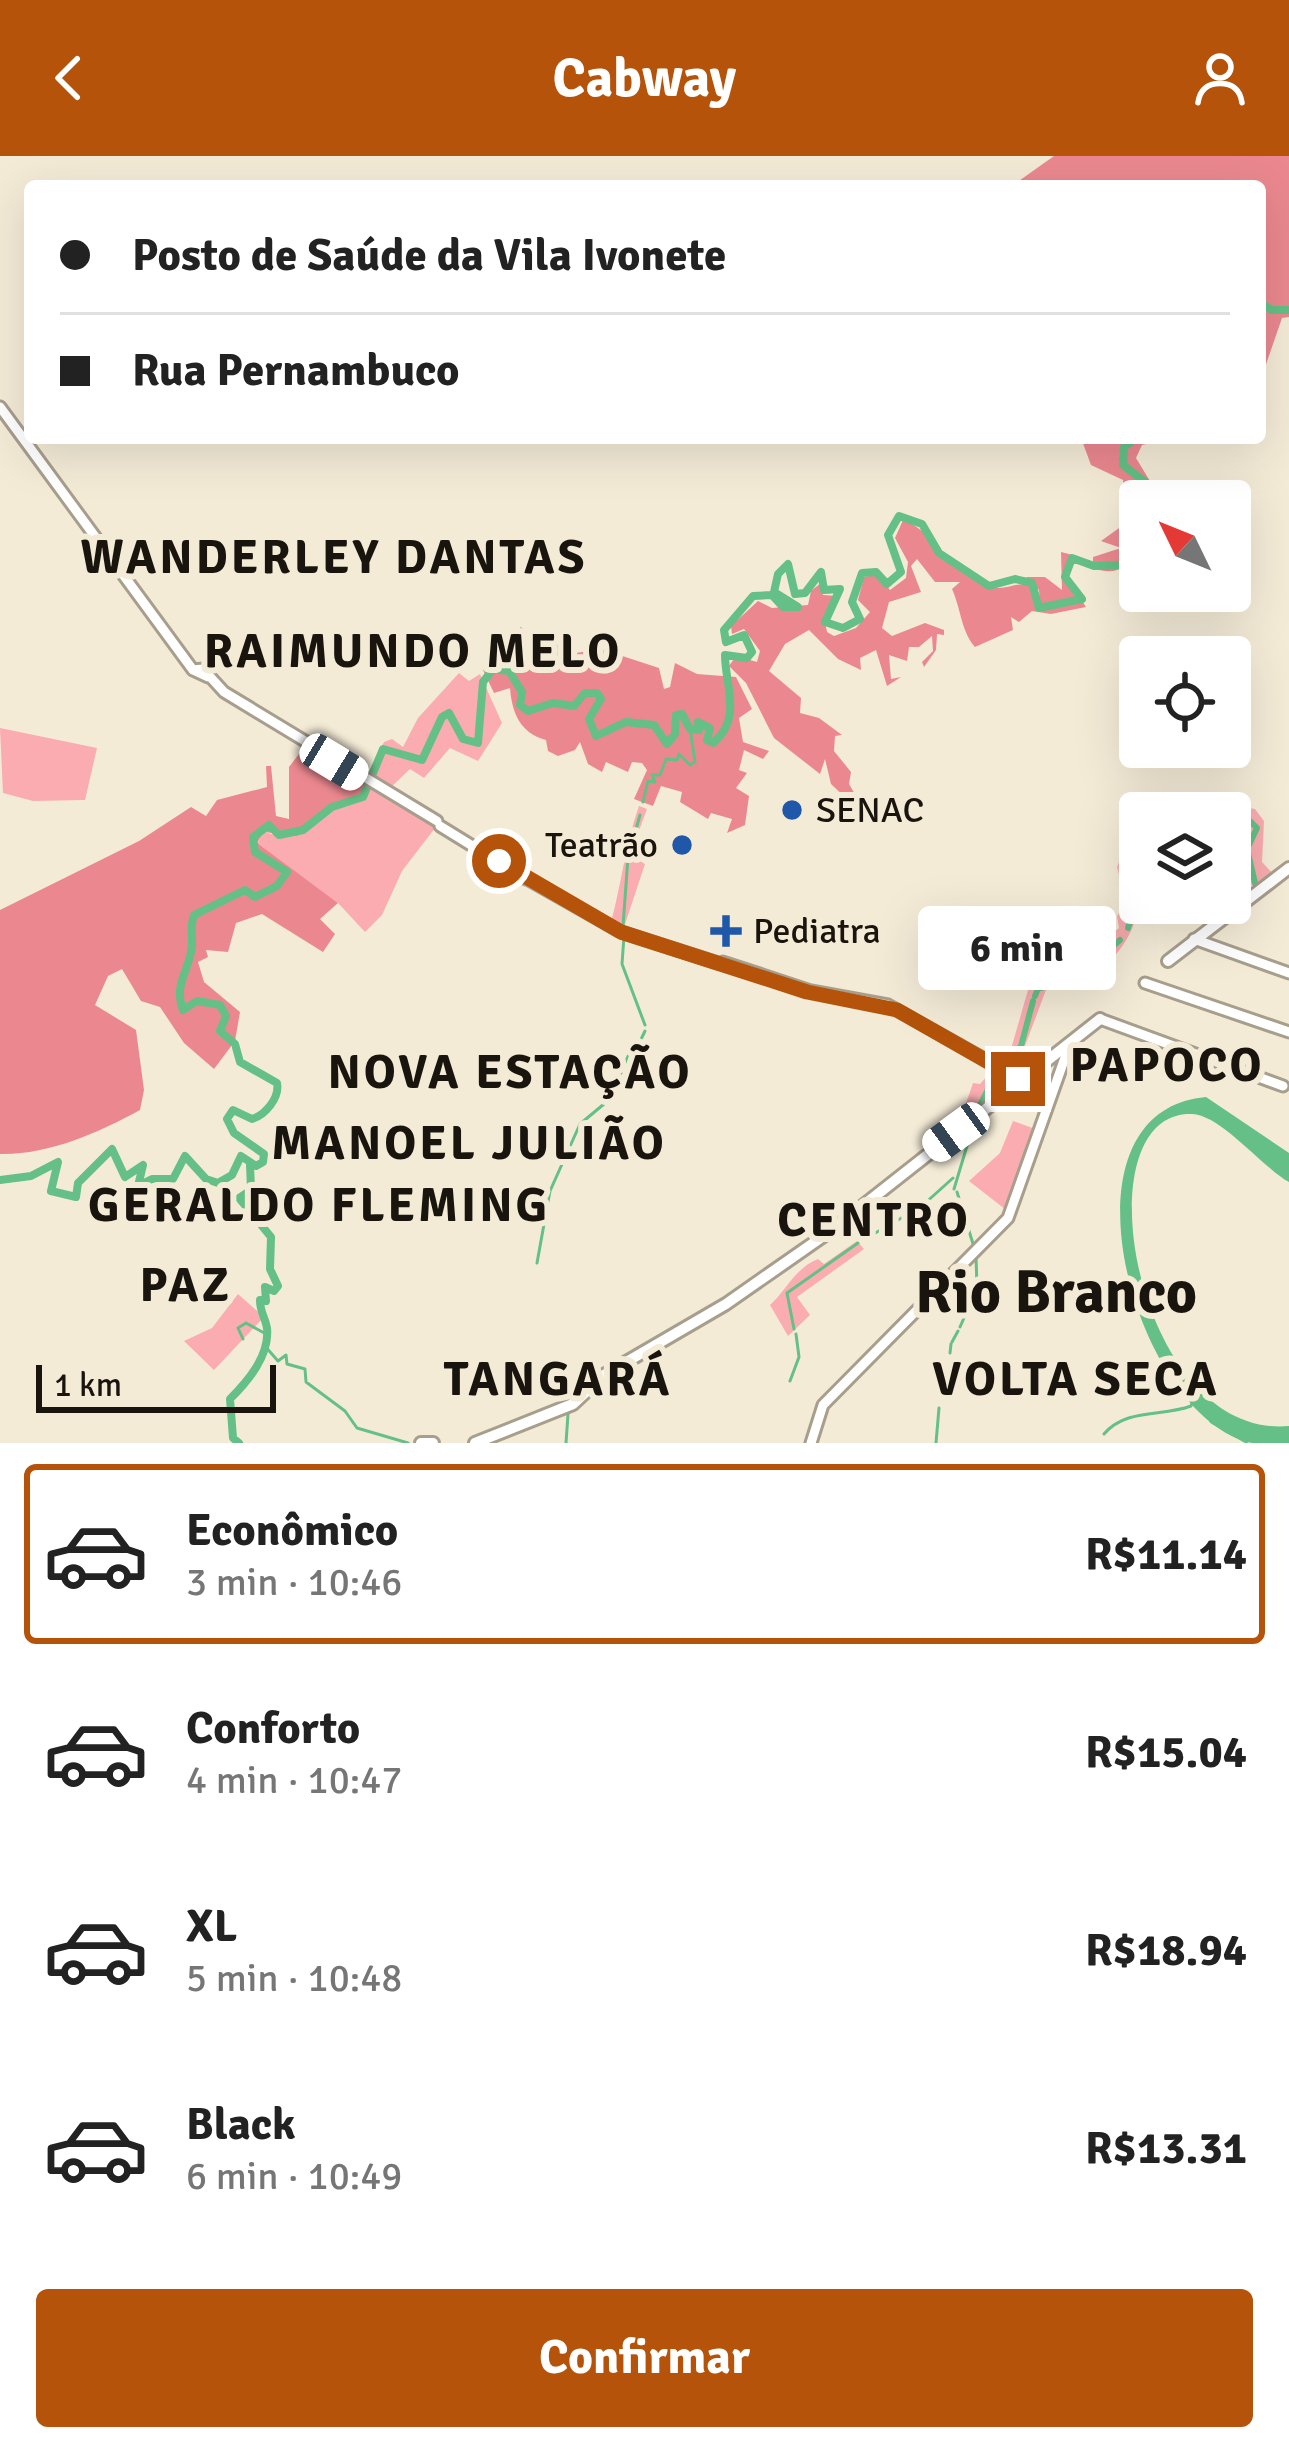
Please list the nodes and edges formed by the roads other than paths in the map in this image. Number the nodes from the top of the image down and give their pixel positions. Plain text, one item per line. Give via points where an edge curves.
1 (0, 406) edge
2 (24, 438) edge
3 (28, 444) edge
4 (1289, 868) edge
5 (1194, 939) junction
6 (1168, 961) dead end
7 (1289, 973) edge
8 (1149, 984) dead end
9 (1102, 1024) joint
10 (1289, 1032) edge
11 (1069, 1048) junction
12 (1023, 1081) junction
13 (1287, 1083) edge
14 (421, 1443) edge
15 (433, 1443) edge
16 (480, 1443) edge
17 (811, 1443) edge

1 - 2 main road
3 - 12 main road via 197,670 368,781 625,932 807,992 897,1010
4 - 5 main road
5 - 6 main road
5 - 7 main road
8 - 10 main road
9 - 11 main road
9 - 13 main road
11 - 12 main road
11 - 17 main road via 1010,1216 820,1409
12 - 16 main road via 826,1236 577,1405
14 - 15 main road

